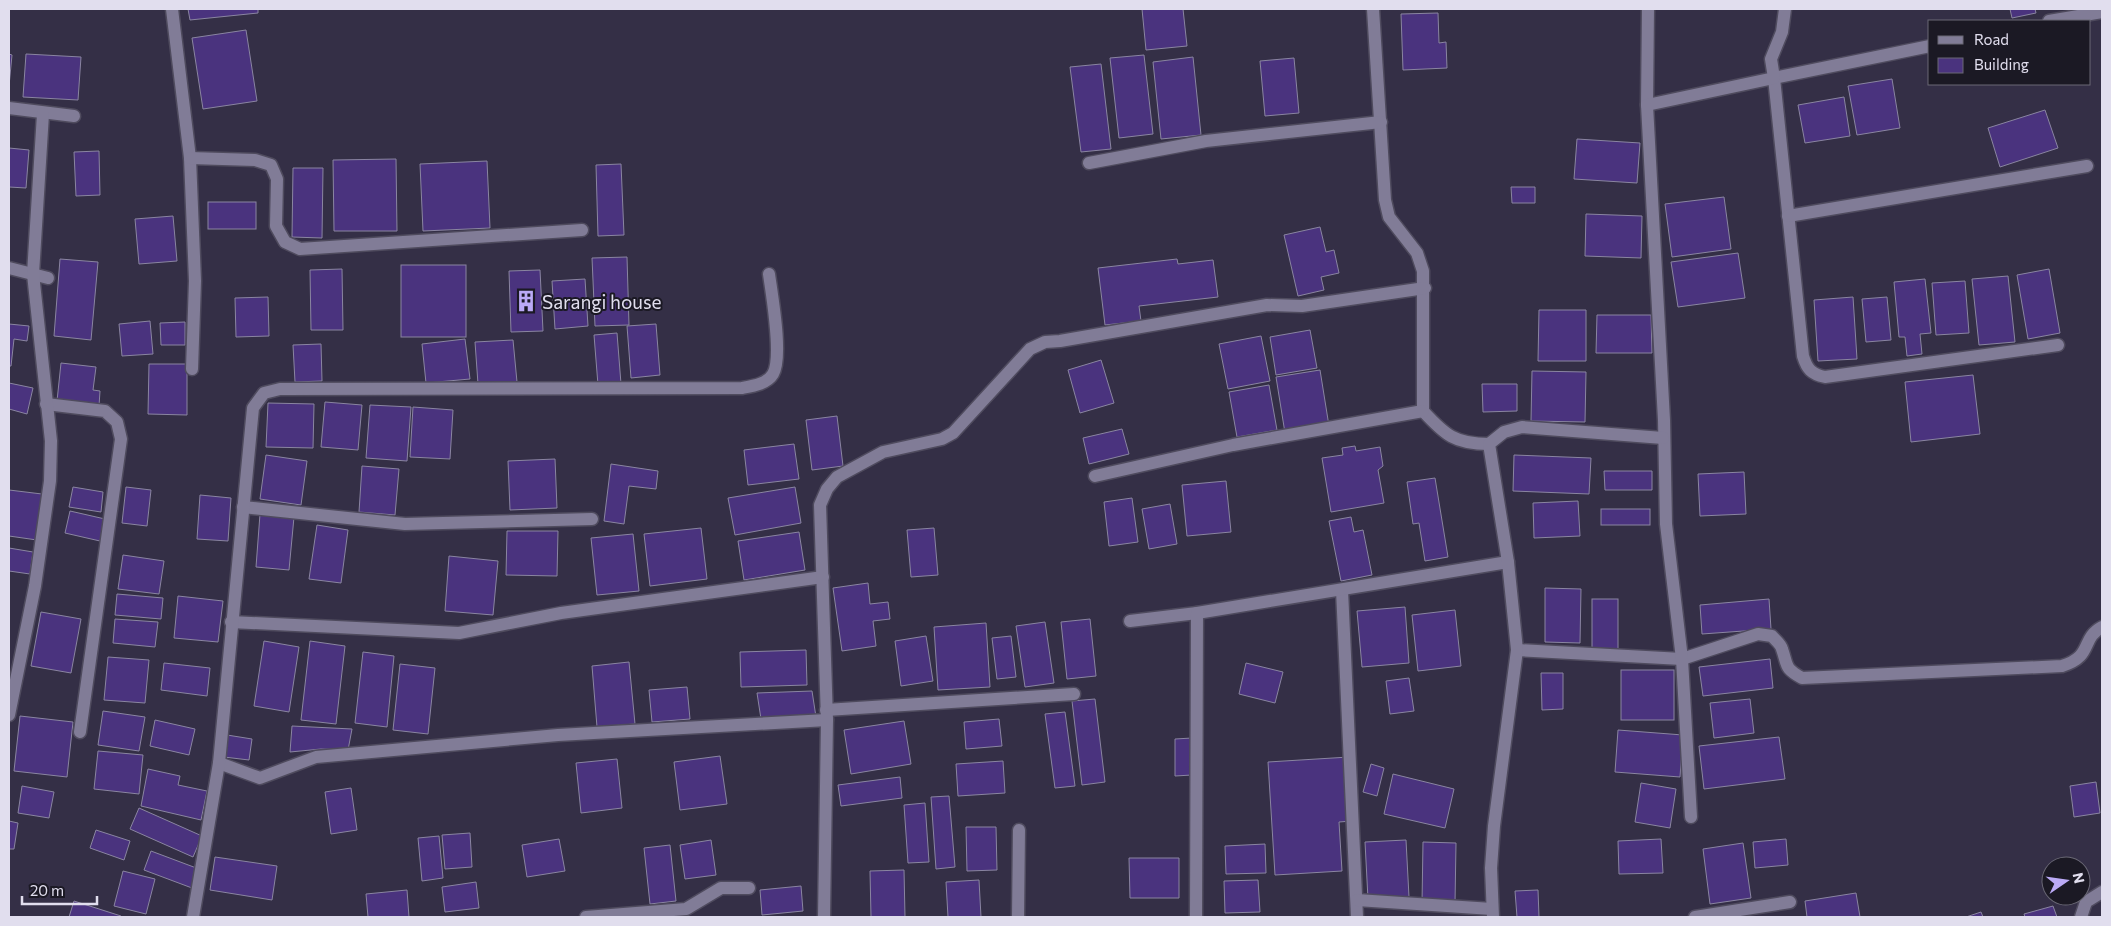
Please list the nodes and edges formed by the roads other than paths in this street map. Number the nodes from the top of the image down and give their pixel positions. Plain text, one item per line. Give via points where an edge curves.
1 (172, 9) edge
2 (1372, 9) edge
3 (1648, 9) edge
4 (1786, 9) edge
5 (2102, 12) edge
6 (2065, 13) edge
7 (2051, 20) edge
8 (1928, 46) edge
9 (1774, 78) junction
10 (1647, 105) junction
11 (9, 108) edge
12 (43, 114) junction
13 (74, 116) dead end
14 (1381, 122) junction
15 (190, 158) junction
16 (1088, 163) dead end
17 (2087, 166) dead end
18 (1788, 216) junction
19 (582, 230) dead end
20 (9, 268) edge
21 (33, 274) junction
22 (770, 274) dead end
23 (48, 278) dead end
24 (1425, 288) junction
25 (2058, 344) dead end
26 (192, 369) dead end
27 (46, 404) junction
28 (1423, 411) junction
29 (1663, 438) junction
30 (1489, 444) junction
31 (1095, 476) dead end
32 (243, 507) junction
33 (592, 519) dead end
34 (1508, 562) junction
35 (823, 576) junction
36 (1342, 590) junction
37 (1197, 613) junction
38 (1130, 621) dead end
39 (230, 622) junction
40 (2102, 627) edge
41 (1517, 650) junction
42 (1682, 659) junction
43 (1074, 694) dead end
44 (9, 715) edge
45 (827, 715) junction
46 (80, 732) dead end
47 (219, 763) junction
48 (1691, 816) dead end
49 (1020, 830) dead end
50 (748, 888) dead end
51 (2102, 892) edge
52 (1357, 900) junction
53 (1790, 902) dead end
54 (1493, 913) edge
55 (640, 915) edge
56 (193, 917) edge
57 (586, 917) edge
58 (824, 917) edge
59 (1018, 917) edge
60 (1196, 917) edge
61 (1357, 917) edge
62 (1695, 917) edge
63 (2081, 917) edge

1 - 15 street
2 - 14 street
3 - 10 street
4 - 9 street via 1782,32 1771,59
5 - 6 street
6 - 7 street
8 - 9 street
9 - 10 street
9 - 18 street
10 - 29 street
11 - 12 street
12 - 13 street
12 - 21 street
14 - 16 street via 1206,141
14 - 24 street via 1389,218 1417,253 1424,270
15 - 19 street via 255,160 271,165 277,179 276,226 285,242 300,249
15 - 26 street via 195,281
17 - 18 street
18 - 25 street via 1803,356 1813,374 1825,377
20 - 21 street
21 - 23 street
21 - 27 street
22 - 32 street via 778,361 773,376 761,384 742,388 272,391 264,393 253,408
24 - 28 street
24 - 35 street via 1302,306 1267,305 1045,342 1030,349 953,433 942,439 883,452 838,477 820,506
27 - 44 street via 51,441 50,480 35,586
27 - 46 street via 105,411 117,422 122,439
28 - 30 street via 1442,432 1456,440
28 - 31 street via 1233,445
29 - 30 street via 1522,427 1504,432
29 - 42 street via 1666,524
30 - 34 street
32 - 33 street via 405,524
32 - 39 street
34 - 36 street
34 - 41 street
35 - 39 street via 561,613 459,633
35 - 45 street
36 - 37 street
36 - 52 street
37 - 38 street
37 - 60 street
39 - 47 street
40 - 42 street via 2089,640 2083,655 2062,666 1802,678 1785,664 1782,647 1772,636 1758,634
41 - 42 street
41 - 54 street via 1494,826
42 - 48 street
43 - 45 street
45 - 47 street via 316,757 260,778
45 - 58 street
47 - 56 street
49 - 59 street
50 - 55 street via 720,888 686,909
51 - 63 street via 2086,902
52 - 54 street
52 - 61 street
53 - 62 street
55 - 57 street

